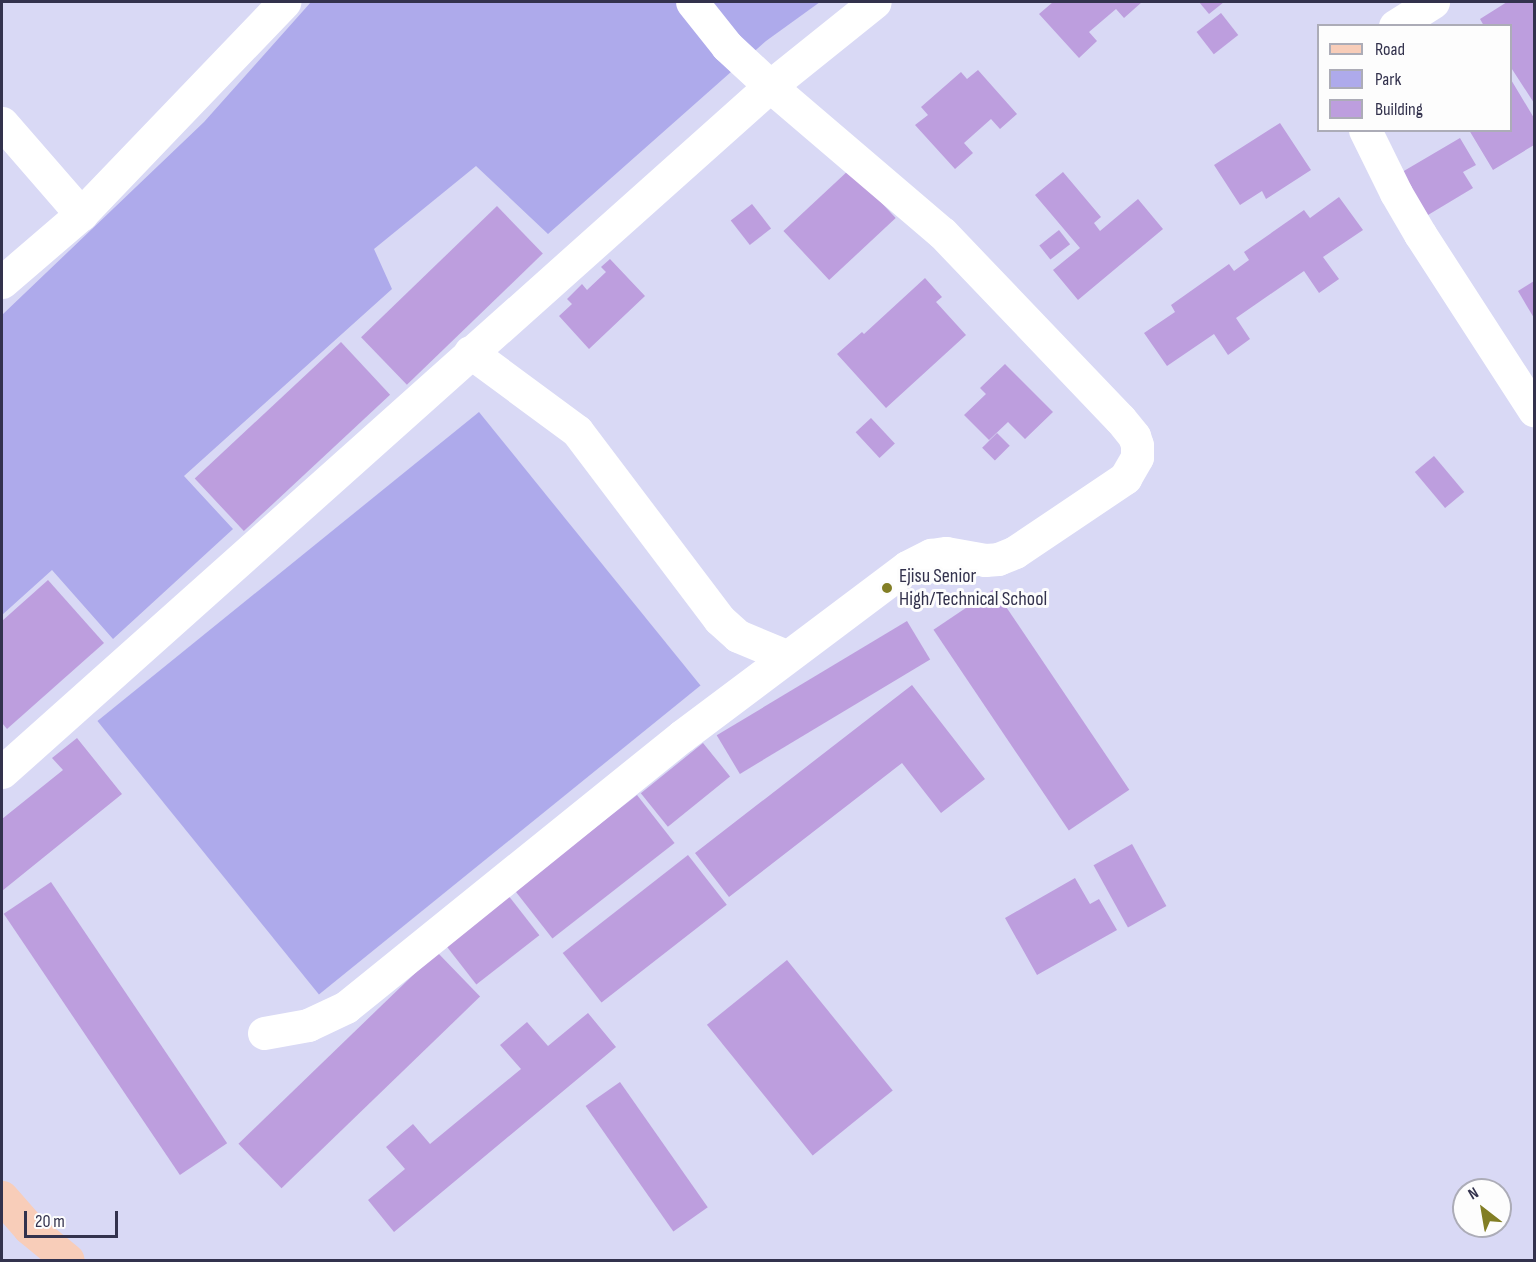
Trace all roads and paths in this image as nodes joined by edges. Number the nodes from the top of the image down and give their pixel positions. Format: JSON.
{"nodes":[{"id":1,"x":284,"y":2,"type":"edge"},
{"id":2,"x":692,"y":2,"type":"edge"},
{"id":3,"x":875,"y":2,"type":"edge"},
{"id":4,"x":1433,"y":2,"type":"edge"},
{"id":5,"x":1398,"y":24,"type":"edge"},
{"id":6,"x":770,"y":86,"type":"junction"},
{"id":7,"x":2,"y":123,"type":"edge"},
{"id":8,"x":1366,"y":132,"type":"edge"},
{"id":9,"x":81,"y":214,"type":"junction"},
{"id":10,"x":2,"y":282,"type":"edge"},
{"id":11,"x":470,"y":352,"type":"junction"},
{"id":12,"x":1534,"y":410,"type":"edge"},
{"id":13,"x":786,"y":656,"type":"junction"},
{"id":14,"x":2,"y":772,"type":"edge"},
{"id":15,"x":264,"y":1033,"type":"dead end"},
{"id":16,"x":2,"y":1197,"type":"edge"},
{"id":17,"x":68,"y":1260,"type":"edge"}],
"edges":[{"from":1,"to":9,"type":"street"},
{"from":2,"to":6,"type":"street"},
{"from":3,"to":6,"type":"street"},
{"from":4,"to":5,"type":"street"},
{"from":6,"to":11,"type":"street"},
{"from":6,"to":13,"type":"street"},
{"from":7,"to":9,"type":"street"},
{"from":8,"to":12,"type":"street"},
{"from":9,"to":10,"type":"street"},
{"from":11,"to":13,"type":"street"},
{"from":11,"to":14,"type":"street"},
{"from":13,"to":15,"type":"street"},
{"from":16,"to":17,"type":"main road"}]}
